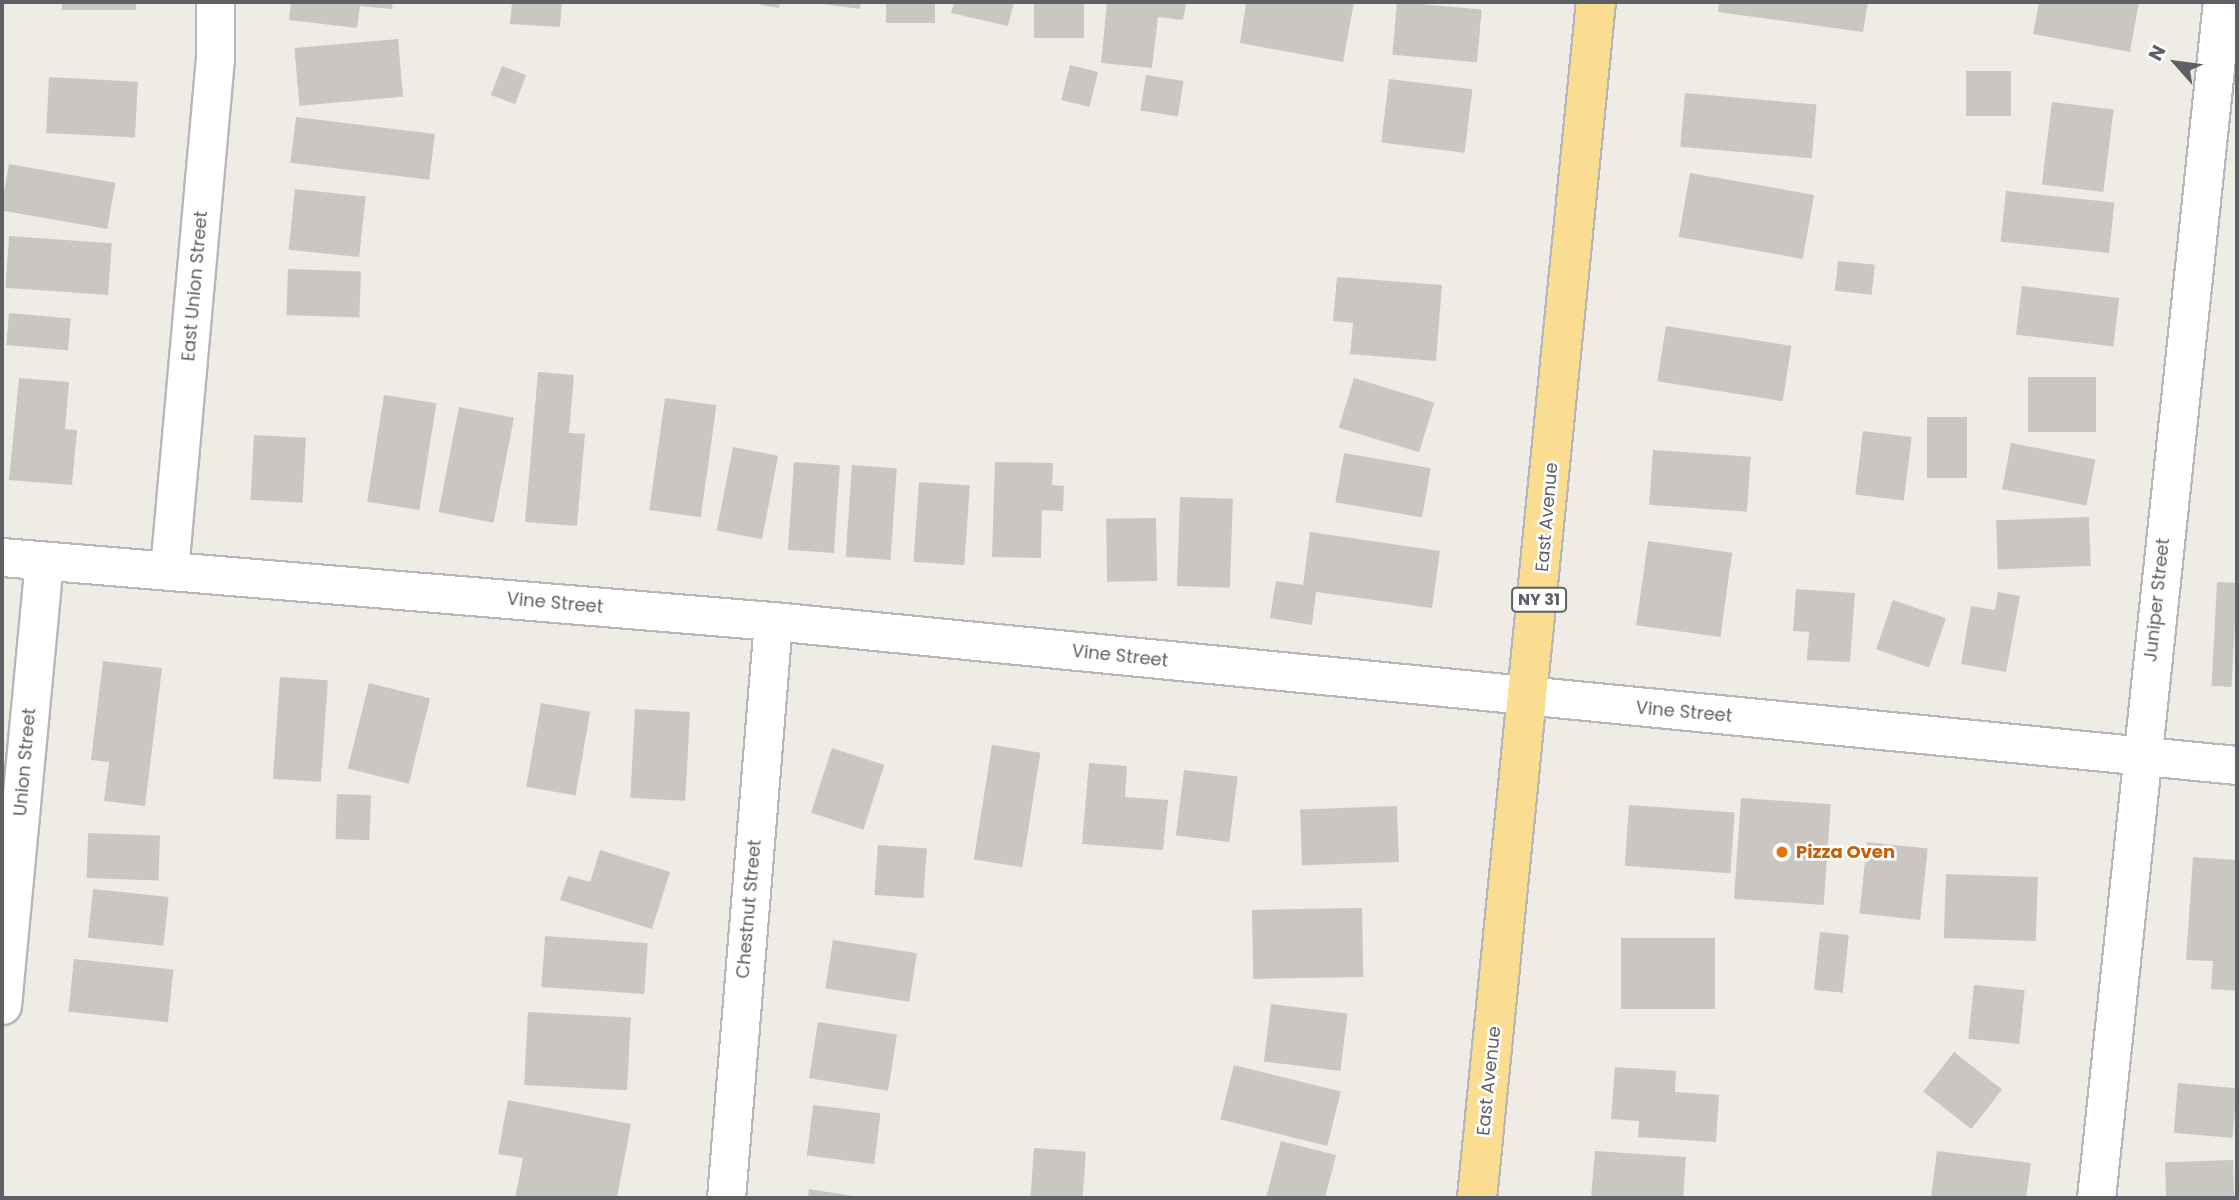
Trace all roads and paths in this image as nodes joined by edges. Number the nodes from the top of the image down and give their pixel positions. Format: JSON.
{"nodes":[{"id":1,"x":215,"y":2,"type":"edge"},
{"id":2,"x":1596,"y":2,"type":"edge"},
{"id":3,"x":2222,"y":2,"type":"edge"},
{"id":4,"x":2,"y":557,"type":"edge"},
{"id":5,"x":44,"y":561,"type":"junction"},
{"id":6,"x":169,"y":570,"type":"junction"},
{"id":7,"x":772,"y":621,"type":"junction"},
{"id":8,"x":1530,"y":697,"type":"junction"},
{"id":9,"x":2141,"y":756,"type":"junction"},
{"id":10,"x":2237,"y":765,"type":"edge"},
{"id":11,"x":2,"y":1005,"type":"edge"},
{"id":12,"x":726,"y":1198,"type":"edge"},
{"id":13,"x":1477,"y":1198,"type":"edge"},
{"id":14,"x":2096,"y":1198,"type":"edge"}],
"edges":[{"from":1,"to":6,"type":"street","name":"East Union Street"},
{"from":2,"to":8,"type":"highway","name":"East Avenue","number":"NY 31"},
{"from":3,"to":9,"type":"street","name":"Juniper Street"},
{"from":4,"to":5,"type":"street","name":"Vine Street"},
{"from":5,"to":6,"type":"street","name":"Vine Street"},
{"from":5,"to":11,"type":"street","name":"Union Street"},
{"from":6,"to":7,"type":"street","name":"Vine Street"},
{"from":7,"to":8,"type":"street","name":"Vine Street"},
{"from":7,"to":12,"type":"street","name":"Chestnut Street"},
{"from":8,"to":9,"type":"street","name":"Vine Street"},
{"from":8,"to":13,"type":"highway","name":"East Avenue","number":"NY 31"},
{"from":9,"to":10,"type":"street","name":"Vine Street"},
{"from":9,"to":14,"type":"street","name":"Juniper Street"}]}
